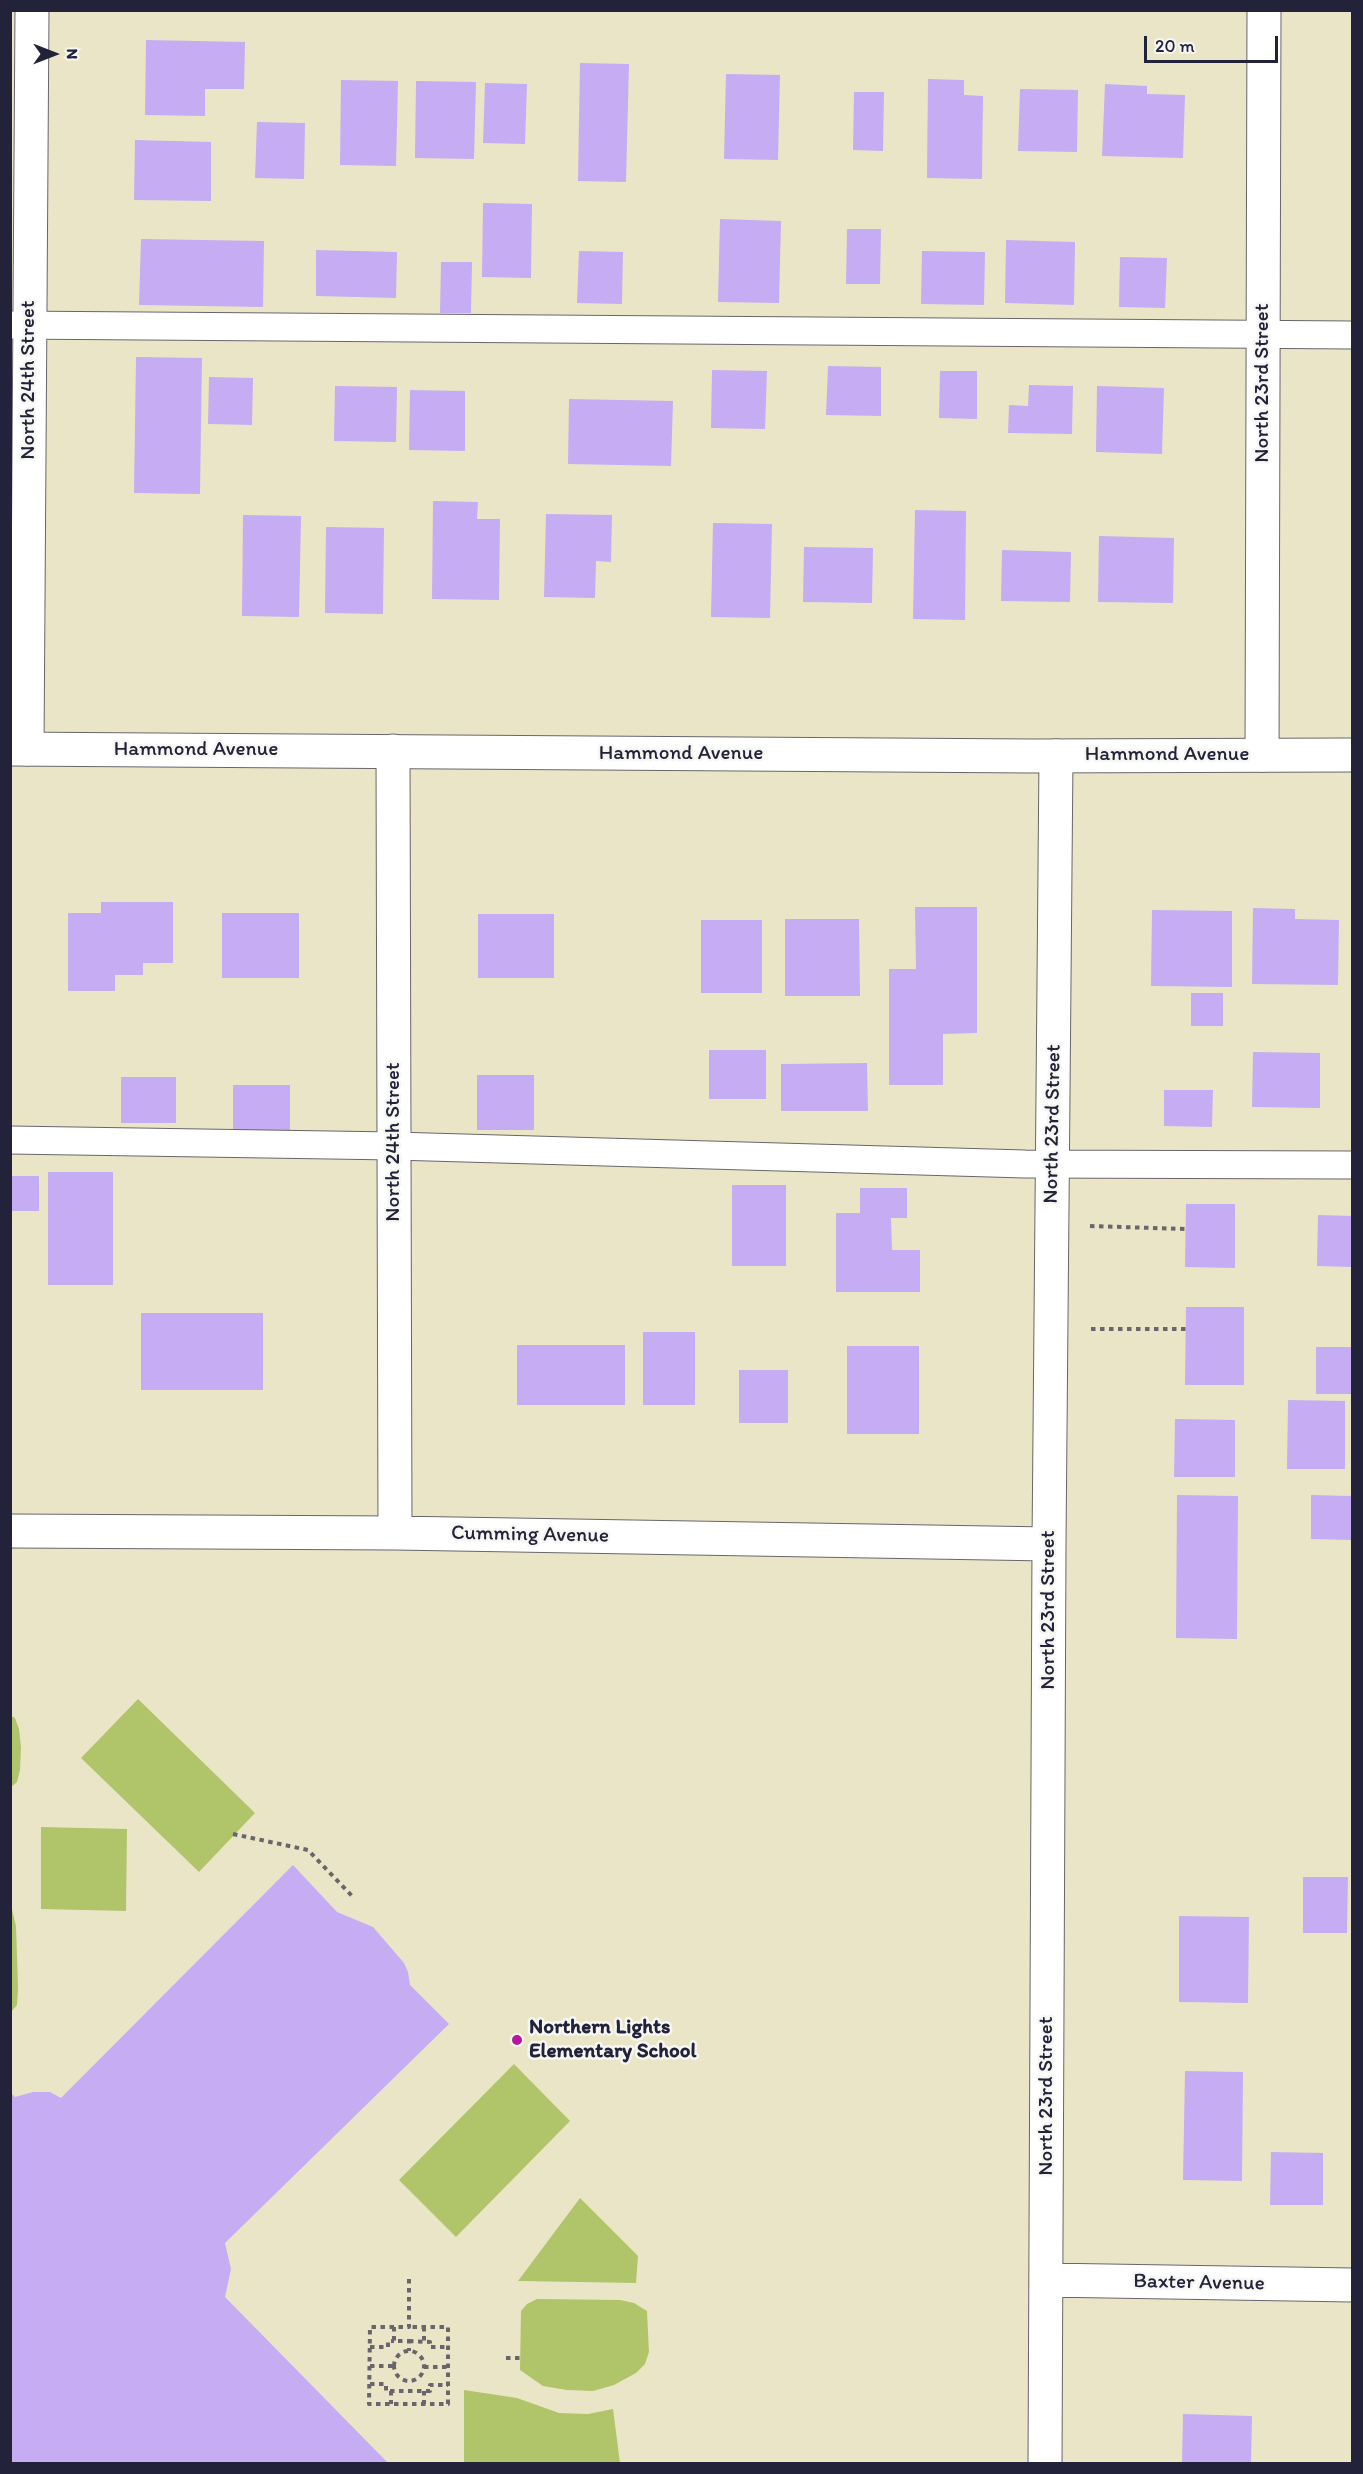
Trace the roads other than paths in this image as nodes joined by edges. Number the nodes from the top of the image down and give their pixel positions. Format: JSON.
{"nodes":[{"id":1,"x":32,"y":10,"type":"edge"},
{"id":2,"x":1264,"y":10,"type":"edge"},
{"id":3,"x":20,"y":325,"type":"edge"},
{"id":4,"x":1264,"y":334,"type":"junction"},
{"id":5,"x":1353,"y":335,"type":"edge"},
{"id":6,"x":19,"y":749,"type":"edge"},
{"id":7,"x":393,"y":752,"type":"junction"},
{"id":8,"x":1262,"y":754,"type":"junction"},
{"id":9,"x":1353,"y":755,"type":"edge"},
{"id":10,"x":1056,"y":756,"type":"junction"},
{"id":11,"x":10,"y":1140,"type":"edge"},
{"id":12,"x":394,"y":1146,"type":"junction"},
{"id":13,"x":1053,"y":1164,"type":"junction"},
{"id":14,"x":1353,"y":1166,"type":"edge"},
{"id":15,"x":10,"y":1531,"type":"edge"},
{"id":16,"x":395,"y":1533,"type":"junction"},
{"id":17,"x":1049,"y":1544,"type":"junction"},
{"id":18,"x":1046,"y":2280,"type":"junction"},
{"id":19,"x":1353,"y":2285,"type":"edge"},
{"id":20,"x":1045,"y":2463,"type":"edge"}],
"edges":[{"from":1,"to":3,"type":"street","name":"North 24th Street"},
{"from":2,"to":4,"type":"street","name":"North 23rd Street"},
{"from":3,"to":4,"type":"lane"},
{"from":3,"to":6,"type":"street","name":"North 24th Street"},
{"from":4,"to":5,"type":"lane"},
{"from":4,"to":8,"type":"street","name":"North 23rd Street"},
{"from":6,"to":7,"type":"street","name":"Hammond Avenue"},
{"from":7,"to":10,"type":"street","name":"Hammond Avenue"},
{"from":7,"to":12,"type":"street","name":"North 24th Street"},
{"from":8,"to":9,"type":"street","name":"Hammond Avenue"},
{"from":8,"to":10,"type":"street","name":"Hammond Avenue"},
{"from":10,"to":13,"type":"street","name":"North 23rd Street"},
{"from":11,"to":12,"type":"lane"},
{"from":12,"to":13,"type":"lane"},
{"from":12,"to":16,"type":"street","name":"North 24th Street"},
{"from":13,"to":14,"type":"lane"},
{"from":13,"to":17,"type":"street","name":"North 23rd Street"},
{"from":15,"to":16,"type":"street","name":"Cumming Avenue"},
{"from":16,"to":17,"type":"street","name":"Cumming Avenue"},
{"from":17,"to":18,"type":"street","name":"North 23rd Street"},
{"from":18,"to":19,"type":"street","name":"Baxter Avenue"},
{"from":18,"to":20,"type":"street","name":"North 23rd Street"}]}
